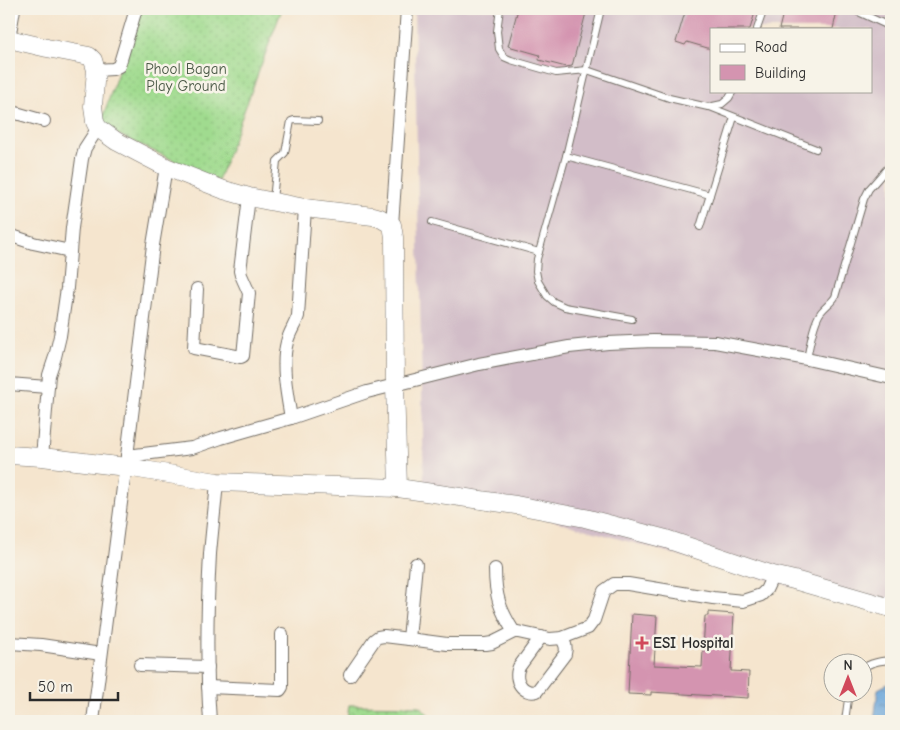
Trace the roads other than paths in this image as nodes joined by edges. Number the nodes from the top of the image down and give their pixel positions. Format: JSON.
{"nodes":[{"id":1,"x":14,"y":9,"type":"edge"},
{"id":2,"x":136,"y":9,"type":"edge"},
{"id":3,"x":407,"y":9,"type":"edge"},
{"id":4,"x":500,"y":9,"type":"edge"},
{"id":5,"x":601,"y":9,"type":"edge"},
{"id":6,"x":764,"y":9,"type":"edge"},
{"id":7,"x":852,"y":9,"type":"edge"},
{"id":8,"x":891,"y":27,"type":"edge"},
{"id":9,"x":757,"y":28,"type":"edge"},
{"id":10,"x":9,"y":39,"type":"edge"},
{"id":11,"x":96,"y":70,"type":"junction"},
{"id":12,"x":587,"y":70,"type":"junction"},
{"id":13,"x":733,"y":92,"type":"edge"},
{"id":14,"x":708,"y":107,"type":"junction"},
{"id":15,"x":9,"y":111,"type":"edge"},
{"id":16,"x":734,"y":117,"type":"junction"},
{"id":17,"x":44,"y":121,"type":"dead end"},
{"id":18,"x":318,"y":121,"type":"dead end"},
{"id":19,"x":98,"y":128,"type":"junction"},
{"id":20,"x":816,"y":149,"type":"dead end"},
{"id":21,"x":566,"y":156,"type":"junction"},
{"id":22,"x":891,"y":164,"type":"edge"},
{"id":23,"x":166,"y":167,"type":"junction"},
{"id":24,"x":710,"y":195,"type":"junction"},
{"id":25,"x":249,"y":197,"type":"junction"},
{"id":26,"x":273,"y":201,"type":"junction"},
{"id":27,"x":305,"y":208,"type":"junction"},
{"id":28,"x":432,"y":222,"type":"dead end"},
{"id":29,"x":392,"y":225,"type":"junction"},
{"id":30,"x":700,"y":227,"type":"dead end"},
{"id":31,"x":9,"y":235,"type":"edge"},
{"id":32,"x":70,"y":251,"type":"junction"},
{"id":33,"x":539,"y":252,"type":"junction"},
{"id":34,"x":196,"y":289,"type":"dead end"},
{"id":35,"x":632,"y":319,"type":"dead end"},
{"id":36,"x":807,"y":359,"type":"junction"},
{"id":37,"x":891,"y":378,"type":"edge"},
{"id":38,"x":9,"y":384,"type":"edge"},
{"id":39,"x":395,"y":385,"type":"junction"},
{"id":40,"x":47,"y":387,"type":"junction"},
{"id":41,"x":291,"y":418,"type":"junction"},
{"id":42,"x":9,"y":455,"type":"edge"},
{"id":43,"x":42,"y":457,"type":"junction"},
{"id":44,"x":127,"y":462,"type":"junction"},
{"id":45,"x":217,"y":482,"type":"junction"},
{"id":46,"x":398,"y":488,"type":"junction"},
{"id":47,"x":416,"y":564,"type":"dead end"},
{"id":48,"x":494,"y":569,"type":"dead end"},
{"id":49,"x":773,"y":575,"type":"junction"},
{"id":50,"x":891,"y":608,"type":"edge"},
{"id":51,"x":514,"y":632,"type":"junction"},
{"id":52,"x":282,"y":634,"type":"dead end"},
{"id":53,"x":541,"y":638,"type":"junction"},
{"id":54,"x":562,"y":638,"type":"junction"},
{"id":55,"x":409,"y":639,"type":"junction"},
{"id":56,"x":9,"y":643,"type":"edge"},
{"id":57,"x":101,"y":654,"type":"junction"},
{"id":58,"x":891,"y":660,"type":"edge"},
{"id":59,"x":872,"y":663,"type":"edge"},
{"id":60,"x":140,"y":665,"type":"dead end"},
{"id":61,"x":208,"y":667,"type":"junction"},
{"id":62,"x":350,"y":675,"type":"dead end"},
{"id":63,"x":208,"y":687,"type":"junction"},
{"id":64,"x":847,"y":702,"type":"edge"},
{"id":65,"x":94,"y":721,"type":"edge"},
{"id":66,"x":210,"y":721,"type":"edge"},
{"id":67,"x":844,"y":721,"type":"edge"}],
"edges":[{"from":1,"to":10,"type":"street"},
{"from":2,"to":11,"type":"street"},
{"from":3,"to":29,"type":"street"},
{"from":4,"to":12,"type":"lane"},
{"from":5,"to":12,"type":"lane"},
{"from":6,"to":9,"type":"lane"},
{"from":7,"to":8,"type":"lane"},
{"from":10,"to":11,"type":"street"},
{"from":11,"to":19,"type":"street"},
{"from":12,"to":14,"type":"lane"},
{"from":12,"to":21,"type":"lane"},
{"from":13,"to":14,"type":"lane"},
{"from":14,"to":16,"type":"lane"},
{"from":15,"to":17,"type":"street"},
{"from":16,"to":20,"type":"lane"},
{"from":16,"to":24,"type":"lane"},
{"from":18,"to":26,"type":"lane"},
{"from":19,"to":23,"type":"street"},
{"from":19,"to":32,"type":"street"},
{"from":21,"to":24,"type":"lane"},
{"from":21,"to":33,"type":"lane"},
{"from":22,"to":36,"type":"lane"},
{"from":23,"to":25,"type":"street"},
{"from":23,"to":44,"type":"street"},
{"from":24,"to":30,"type":"lane"},
{"from":25,"to":26,"type":"street"},
{"from":25,"to":34,"type":"street"},
{"from":26,"to":27,"type":"street"},
{"from":27,"to":29,"type":"street"},
{"from":27,"to":41,"type":"street"},
{"from":28,"to":33,"type":"lane"},
{"from":29,"to":39,"type":"street"},
{"from":31,"to":32,"type":"street"},
{"from":32,"to":40,"type":"street"},
{"from":33,"to":35,"type":"lane"},
{"from":36,"to":37,"type":"street"},
{"from":36,"to":39,"type":"street"},
{"from":38,"to":40,"type":"street"},
{"from":39,"to":41,"type":"street"},
{"from":39,"to":46,"type":"street"},
{"from":40,"to":43,"type":"street"},
{"from":41,"to":44,"type":"street"},
{"from":42,"to":43,"type":"street"},
{"from":43,"to":44,"type":"street"},
{"from":44,"to":45,"type":"street"},
{"from":44,"to":57,"type":"street"},
{"from":45,"to":46,"type":"street"},
{"from":45,"to":61,"type":"street"},
{"from":46,"to":49,"type":"street"},
{"from":47,"to":55,"type":"street"},
{"from":48,"to":51,"type":"street"},
{"from":49,"to":50,"type":"street"},
{"from":49,"to":54,"type":"street"},
{"from":51,"to":53,"type":"street"},
{"from":51,"to":55,"type":"street"},
{"from":52,"to":63,"type":"street"},
{"from":53,"to":54,"type":"street"},
{"from":53,"to":54,"type":"street"},
{"from":55,"to":62,"type":"street"},
{"from":56,"to":57,"type":"street"},
{"from":57,"to":65,"type":"street"},
{"from":58,"to":59,"type":"lane"},
{"from":60,"to":61,"type":"street"},
{"from":61,"to":63,"type":"street"},
{"from":63,"to":66,"type":"street"},
{"from":64,"to":67,"type":"lane"}]}
